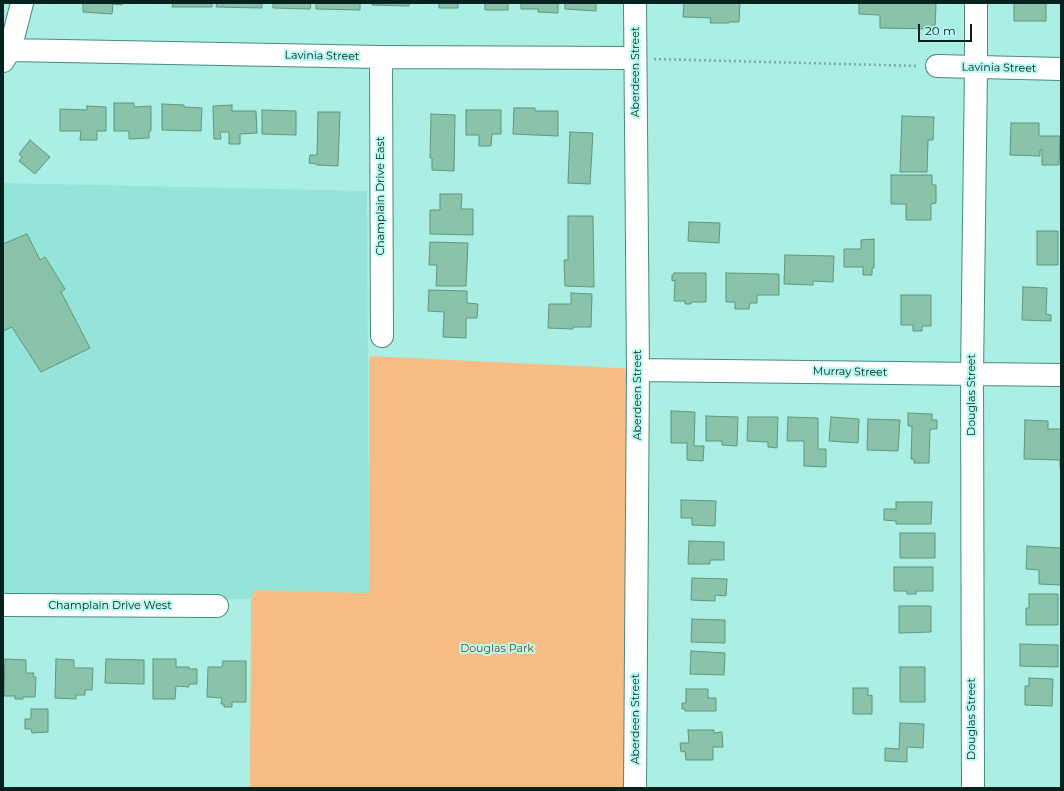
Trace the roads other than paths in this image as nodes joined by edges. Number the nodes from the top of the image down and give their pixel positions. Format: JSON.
{"nodes":[{"id":1,"x":22,"y":3,"type":"edge"},
{"id":2,"x":635,"y":3,"type":"edge"},
{"id":3,"x":976,"y":3,"type":"edge"},
{"id":4,"x":6,"y":55,"type":"edge"},
{"id":5,"x":380,"y":56,"type":"junction"},
{"id":6,"x":635,"y":58,"type":"junction"},
{"id":7,"x":937,"y":66,"type":"road end"},
{"id":8,"x":976,"y":68,"type":"junction"},
{"id":9,"x":1061,"y":69,"type":"edge"},
{"id":10,"x":382,"y":336,"type":"dead end"},
{"id":11,"x":638,"y":370,"type":"junction"},
{"id":12,"x":972,"y":374,"type":"junction"},
{"id":13,"x":1061,"y":375,"type":"edge"},
{"id":14,"x":3,"y":605,"type":"edge"},
{"id":15,"x":217,"y":606,"type":"dead end"},
{"id":16,"x":635,"y":788,"type":"edge"},
{"id":17,"x":973,"y":788,"type":"edge"}],
"edges":[{"from":1,"to":4,"type":"street"},
{"from":2,"to":6,"type":"street","name":"Aberdeen Street"},
{"from":3,"to":8,"type":"street","name":"Douglas Street"},
{"from":4,"to":5,"type":"street","name":"Lavinia Street"},
{"from":5,"to":6,"type":"street","name":"Lavinia Street"},
{"from":5,"to":10,"type":"street","name":"Champlain Drive East"},
{"from":6,"to":11,"type":"street","name":"Aberdeen Street"},
{"from":7,"to":8,"type":"street","name":"Lavinia Street"},
{"from":8,"to":9,"type":"street","name":"Lavinia Street"},
{"from":8,"to":12,"type":"street","name":"Douglas Street"},
{"from":11,"to":12,"type":"street","name":"Murray Street"},
{"from":11,"to":16,"type":"street","name":"Aberdeen Street"},
{"from":12,"to":13,"type":"street","name":"Murray Street"},
{"from":12,"to":17,"type":"street","name":"Douglas Street"},
{"from":14,"to":15,"type":"street","name":"Champlain Drive West"}]}
